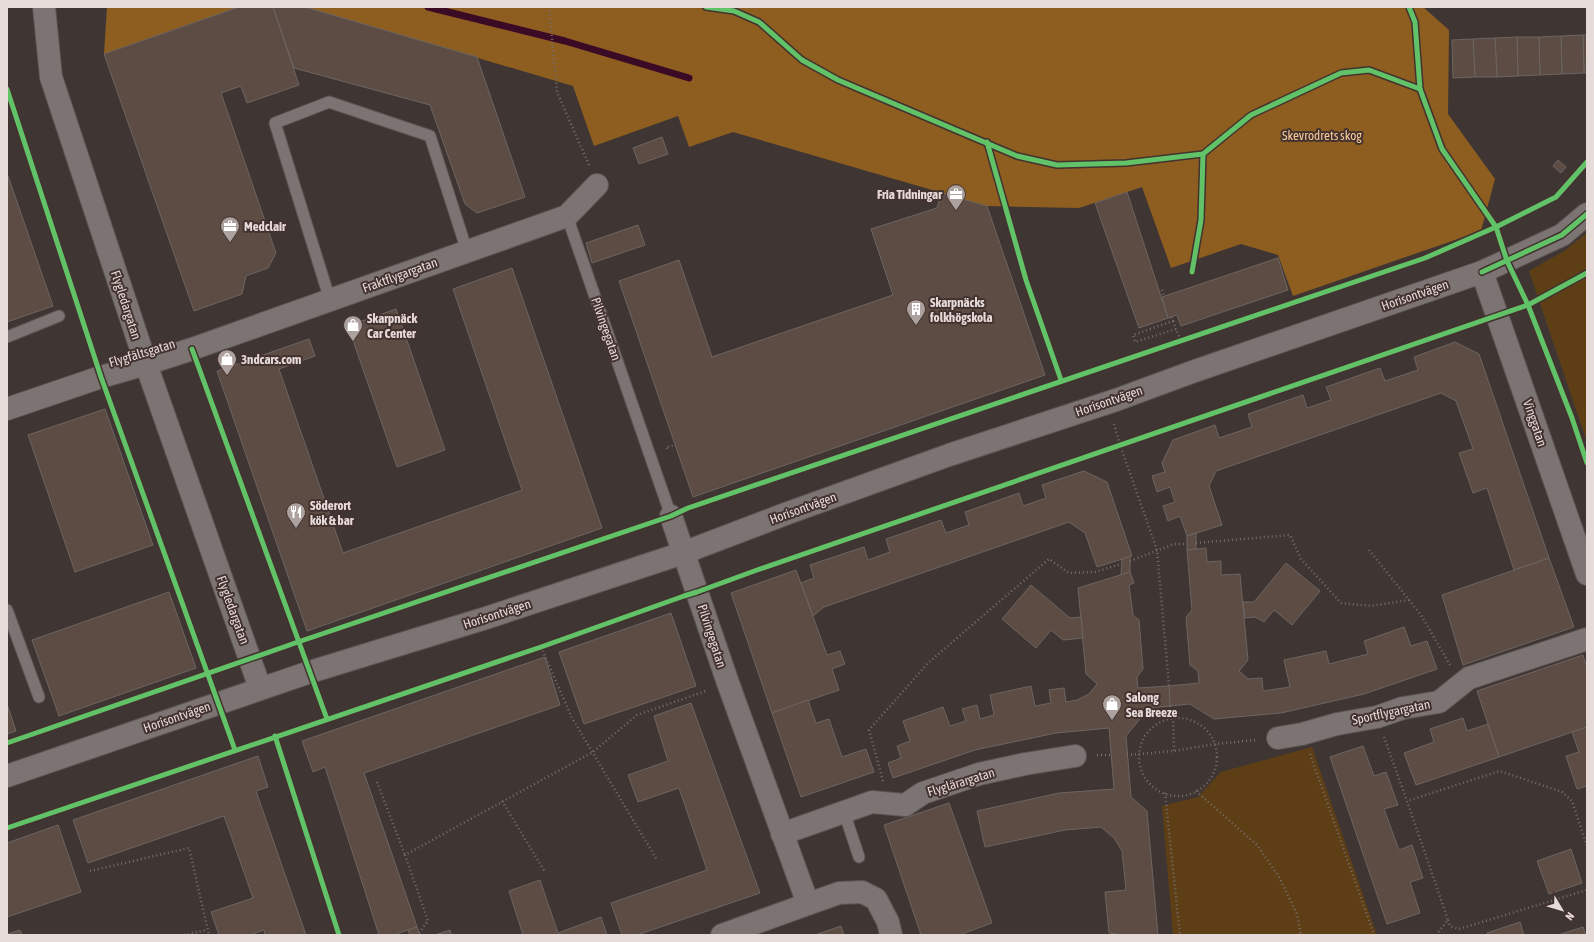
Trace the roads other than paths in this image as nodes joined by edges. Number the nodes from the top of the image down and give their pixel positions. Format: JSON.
{"nodes":[{"id":1,"x":44,"y":7,"type":"edge"},
{"id":2,"x":598,"y":185,"type":"road end"},
{"id":3,"x":1587,"y":214,"type":"edge"},
{"id":4,"x":567,"y":216,"type":"junction"},
{"id":5,"x":467,"y":251,"type":"junction"},
{"id":6,"x":1482,"y":272,"type":"junction"},
{"id":7,"x":330,"y":300,"type":"junction"},
{"id":8,"x":58,"y":316,"type":"dead end"},
{"id":9,"x":7,"y":337,"type":"edge"},
{"id":10,"x":192,"y":349,"type":"joint"},
{"id":11,"x":146,"y":364,"type":"junction"},
{"id":12,"x":7,"y":409,"type":"edge"},
{"id":13,"x":671,"y":516,"type":"joint"},
{"id":14,"x":683,"y":553,"type":"junction"},
{"id":15,"x":1587,"y":574,"type":"edge"},
{"id":16,"x":7,"y":610,"type":"edge"},
{"id":17,"x":1587,"y":639,"type":"edge"},
{"id":18,"x":260,"y":688,"type":"junction"},
{"id":19,"x":39,"y":697,"type":"dead end"},
{"id":20,"x":1278,"y":738,"type":"road end"},
{"id":21,"x":1075,"y":756,"type":"dead end"},
{"id":22,"x":7,"y":776,"type":"edge"},
{"id":23,"x":844,"y":812,"type":"junction"},
{"id":24,"x":782,"y":834,"type":"junction"},
{"id":25,"x":859,"y":857,"type":"dead end"},
{"id":26,"x":808,"y":904,"type":"junction"},
{"id":27,"x":722,"y":935,"type":"edge"},
{"id":28,"x":891,"y":935,"type":"edge"}],
"edges":[{"from":1,"to":11,"type":"street","name":"Flygledargatan"},
{"from":2,"to":4,"type":"street","name":"Fraktflygargatan"},
{"from":3,"to":6,"type":"street","name":"Horisontvägen"},
{"from":4,"to":5,"type":"street","name":"Fraktflygargatan"},
{"from":4,"to":13,"type":"lane","name":"Pilvingegatan"},
{"from":5,"to":7,"type":"street","name":"Fraktflygargatan"},
{"from":5,"to":7,"type":"lane"},
{"from":6,"to":14,"type":"street","name":"Horisontvägen"},
{"from":6,"to":15,"type":"street","name":"Vinggatan"},
{"from":7,"to":10,"type":"street","name":"Fraktflygargatan"},
{"from":8,"to":9,"type":"lane"},
{"from":10,"to":11,"type":"street","name":"Flygfältsgatan"},
{"from":11,"to":12,"type":"street","name":"Flygfältsgatan"},
{"from":11,"to":18,"type":"street","name":"Flygledargatan"},
{"from":13,"to":14,"type":"street","name":"Pilvingegatan"},
{"from":14,"to":18,"type":"street","name":"Horisontvägen"},
{"from":14,"to":24,"type":"street","name":"Pilvingegatan"},
{"from":16,"to":19,"type":"lane"},
{"from":17,"to":20,"type":"street","name":"Sportflygargatan"},
{"from":18,"to":22,"type":"street","name":"Horisontvägen"},
{"from":21,"to":23,"type":"street","name":"Flyglärargatan"},
{"from":23,"to":24,"type":"street","name":"Flyglärargatan"},
{"from":23,"to":25,"type":"lane"},
{"from":24,"to":26,"type":"street","name":"Pilvingegatan"},
{"from":26,"to":27,"type":"street"},
{"from":26,"to":28,"type":"street"}]}
